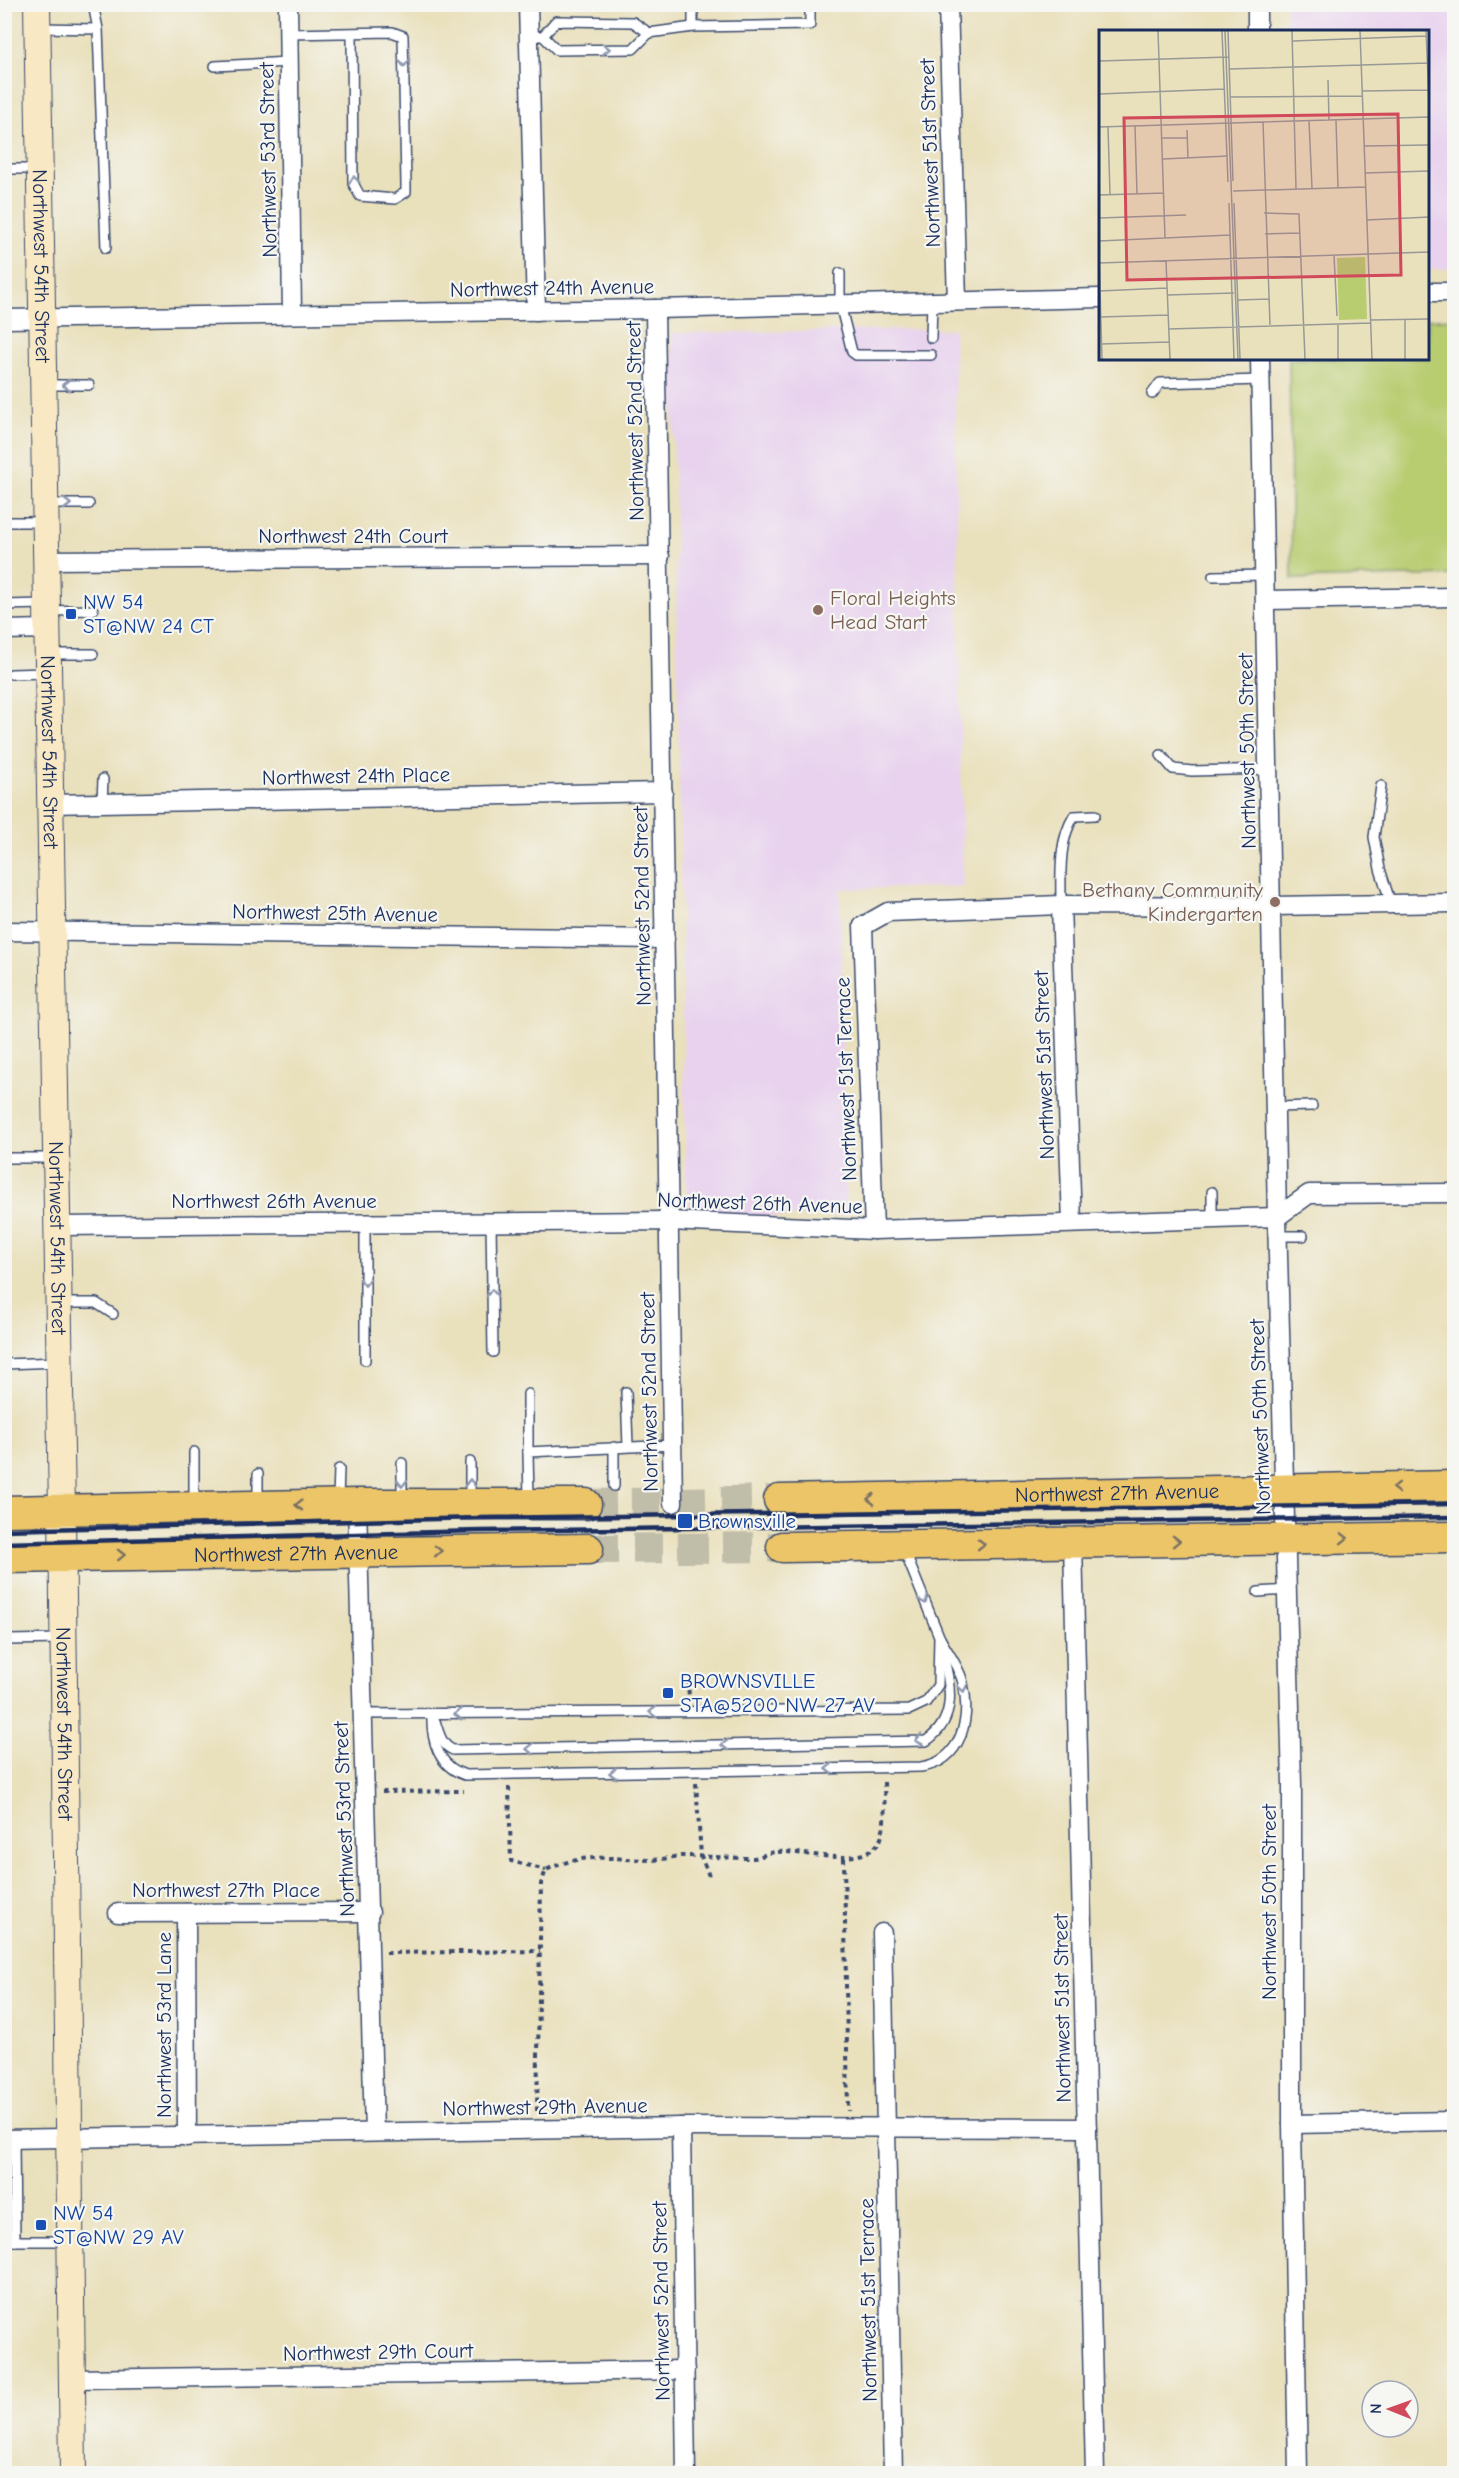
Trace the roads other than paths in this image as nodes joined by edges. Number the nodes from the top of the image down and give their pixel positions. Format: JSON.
{"nodes":[{"id":1,"x":93,"y":4,"type":"edge"},
{"id":2,"x":288,"y":4,"type":"edge"},
{"id":3,"x":528,"y":4,"type":"edge"},
{"id":4,"x":693,"y":4,"type":"edge"},
{"id":5,"x":810,"y":4,"type":"edge"},
{"id":6,"x":948,"y":4,"type":"edge"},
{"id":7,"x":1257,"y":4,"type":"edge"},
{"id":8,"x":37,"y":16,"type":"edge"},
{"id":9,"x":693,"y":27,"type":"junction"},
{"id":10,"x":98,"y":29,"type":"junction"},
{"id":11,"x":1257,"y":30,"type":"edge"},
{"id":12,"x":352,"y":33,"type":"junction"},
{"id":13,"x":649,"y":33,"type":"junction"},
{"id":14,"x":288,"y":34,"type":"junction"},
{"id":15,"x":536,"y":36,"type":"junction"},
{"id":16,"x":289,"y":62,"type":"junction"},
{"id":17,"x":215,"y":66,"type":"dead end"},
{"id":18,"x":4,"y":169,"type":"edge"},
{"id":19,"x":40,"y":169,"type":"junction"},
{"id":20,"x":106,"y":248,"type":"dead end"},
{"id":21,"x":840,"y":273,"type":"dead end"},
{"id":22,"x":1429,"y":292,"type":"edge"},
{"id":23,"x":1455,"y":292,"type":"edge"},
{"id":24,"x":1099,"y":298,"type":"edge"},
{"id":25,"x":932,"y":301,"type":"junction"},
{"id":26,"x":957,"y":301,"type":"junction"},
{"id":27,"x":840,"y":304,"type":"junction"},
{"id":28,"x":655,"y":309,"type":"junction"},
{"id":29,"x":536,"y":311,"type":"junction"},
{"id":30,"x":292,"y":314,"type":"junction"},
{"id":31,"x":42,"y":318,"type":"junction"},
{"id":32,"x":4,"y":319,"type":"edge"},
{"id":33,"x":931,"y":338,"type":"dead end"},
{"id":34,"x":931,"y":355,"type":"dead end"},
{"id":35,"x":1260,"y":360,"type":"edge"},
{"id":36,"x":1261,"y":380,"type":"junction"},
{"id":37,"x":43,"y":385,"type":"junction"},
{"id":38,"x":89,"y":385,"type":"dead end"},
{"id":39,"x":1152,"y":394,"type":"dead end"},
{"id":40,"x":89,"y":504,"type":"dead end"},
{"id":41,"x":45,"y":513,"type":"junction"},
{"id":42,"x":4,"y":522,"type":"edge"},
{"id":43,"x":660,"y":556,"type":"junction"},
{"id":44,"x":46,"y":560,"type":"junction"},
{"id":45,"x":1265,"y":575,"type":"junction"},
{"id":46,"x":1213,"y":576,"type":"dead end"},
{"id":47,"x":1455,"y":597,"type":"edge"},
{"id":48,"x":1266,"y":600,"type":"junction"},
{"id":49,"x":4,"y":605,"type":"edge"},
{"id":50,"x":93,"y":610,"type":"dead end"},
{"id":51,"x":4,"y":630,"type":"edge"},
{"id":52,"x":47,"y":634,"type":"junction"},
{"id":53,"x":93,"y":654,"type":"dead end"},
{"id":54,"x":11,"y":674,"type":"dead end"},
{"id":55,"x":1161,"y":755,"type":"dead end"},
{"id":56,"x":1270,"y":769,"type":"junction"},
{"id":57,"x":103,"y":779,"type":"dead end"},
{"id":58,"x":1381,"y":786,"type":"dead end"},
{"id":59,"x":663,"y":792,"type":"junction"},
{"id":60,"x":102,"y":803,"type":"junction"},
{"id":61,"x":50,"y":804,"type":"junction"},
{"id":62,"x":1095,"y":815,"type":"dead end"},
{"id":63,"x":1455,"y":903,"type":"edge"},
{"id":64,"x":1391,"y":904,"type":"junction"},
{"id":65,"x":1061,"y":905,"type":"junction"},
{"id":66,"x":1273,"y":906,"type":"junction"},
{"id":67,"x":4,"y":931,"type":"edge"},
{"id":68,"x":52,"y":932,"type":"junction"},
{"id":69,"x":665,"y":939,"type":"junction"},
{"id":70,"x":1312,"y":1106,"type":"dead end"},
{"id":71,"x":1276,"y":1107,"type":"junction"},
{"id":72,"x":4,"y":1158,"type":"edge"},
{"id":73,"x":56,"y":1158,"type":"junction"},
{"id":74,"x":1212,"y":1192,"type":"dead end"},
{"id":75,"x":1455,"y":1192,"type":"edge"},
{"id":76,"x":1277,"y":1217,"type":"junction"},
{"id":77,"x":1212,"y":1219,"type":"junction"},
{"id":78,"x":669,"y":1221,"type":"junction"},
{"id":79,"x":492,"y":1222,"type":"junction"},
{"id":80,"x":365,"y":1223,"type":"junction"},
{"id":81,"x":1072,"y":1224,"type":"junction"},
{"id":82,"x":57,"y":1226,"type":"junction"},
{"id":83,"x":874,"y":1230,"type":"junction"},
{"id":84,"x":1277,"y":1236,"type":"junction"},
{"id":85,"x":1303,"y":1236,"type":"dead end"},
{"id":86,"x":58,"y":1303,"type":"junction"},
{"id":87,"x":113,"y":1314,"type":"dead end"},
{"id":88,"x":493,"y":1352,"type":"dead end"},
{"id":89,"x":365,"y":1360,"type":"dead end"},
{"id":90,"x":60,"y":1362,"type":"junction"},
{"id":91,"x":4,"y":1364,"type":"edge"},
{"id":92,"x":626,"y":1392,"type":"dead end"},
{"id":93,"x":528,"y":1394,"type":"dead end"},
{"id":94,"x":673,"y":1445,"type":"junction"},
{"id":95,"x":628,"y":1446,"type":"junction"},
{"id":96,"x":614,"y":1447,"type":"junction"},
{"id":97,"x":194,"y":1452,"type":"dead end"},
{"id":98,"x":528,"y":1452,"type":"junction"},
{"id":99,"x":470,"y":1462,"type":"dead end"},
{"id":100,"x":402,"y":1463,"type":"dead end"},
{"id":101,"x":339,"y":1469,"type":"dead end"},
{"id":102,"x":258,"y":1474,"type":"dead end"},
{"id":103,"x":614,"y":1486,"type":"dead end"},
{"id":104,"x":1455,"y":1486,"type":"edge"},
{"id":105,"x":1284,"y":1490,"type":"junction"},
{"id":106,"x":930,"y":1497,"type":"junction"},
{"id":107,"x":779,"y":1500,"type":"tunnel mouth"},
{"id":108,"x":470,"y":1503,"type":"junction"},
{"id":109,"x":673,"y":1503,"type":"dead end"},
{"id":110,"x":348,"y":1504,"type":"junction"},
{"id":111,"x":402,"y":1504,"type":"junction"},
{"id":112,"x":530,"y":1504,"type":"junction"},
{"id":113,"x":586,"y":1504,"type":"tunnel mouth"},
{"id":114,"x":257,"y":1506,"type":"junction"},
{"id":115,"x":194,"y":1507,"type":"junction"},
{"id":116,"x":62,"y":1510,"type":"junction"},
{"id":117,"x":4,"y":1511,"type":"edge"},
{"id":118,"x":1455,"y":1537,"type":"edge"},
{"id":119,"x":1285,"y":1539,"type":"junction"},
{"id":120,"x":1073,"y":1542,"type":"junction"},
{"id":121,"x":902,"y":1545,"type":"junction"},
{"id":122,"x":782,"y":1547,"type":"tunnel mouth"},
{"id":123,"x":588,"y":1549,"type":"tunnel mouth"},
{"id":124,"x":359,"y":1552,"type":"junction"},
{"id":125,"x":63,"y":1556,"type":"junction"},
{"id":126,"x":4,"y":1558,"type":"edge"},
{"id":127,"x":1287,"y":1590,"type":"junction"},
{"id":128,"x":1258,"y":1592,"type":"dead end"},
{"id":129,"x":939,"y":1636,"type":"junction"},
{"id":130,"x":63,"y":1639,"type":"junction"},
{"id":131,"x":8,"y":1640,"type":"dead end"},
{"id":132,"x":364,"y":1714,"type":"junction"},
{"id":133,"x":432,"y":1714,"type":"junction"},
{"id":134,"x":370,"y":1912,"type":"junction"},
{"id":135,"x":118,"y":1913,"type":"dead end"},
{"id":136,"x":186,"y":1913,"type":"junction"},
{"id":137,"x":882,"y":1933,"type":"dead end"},
{"id":138,"x":1455,"y":2121,"type":"edge"},
{"id":139,"x":1292,"y":2124,"type":"junction"},
{"id":140,"x":888,"y":2126,"type":"junction"},
{"id":141,"x":681,"y":2127,"type":"junction"},
{"id":142,"x":1087,"y":2128,"type":"junction"},
{"id":143,"x":374,"y":2132,"type":"junction"},
{"id":144,"x":187,"y":2137,"type":"junction"},
{"id":145,"x":9,"y":2138,"type":"edge"},
{"id":146,"x":68,"y":2138,"type":"junction"},
{"id":147,"x":4,"y":2241,"type":"edge"},
{"id":148,"x":15,"y":2241,"type":"junction"},
{"id":149,"x":70,"y":2241,"type":"junction"},
{"id":150,"x":685,"y":2370,"type":"junction"},
{"id":151,"x":72,"y":2379,"type":"junction"},
{"id":152,"x":73,"y":2474,"type":"edge"},
{"id":153,"x":686,"y":2474,"type":"edge"},
{"id":154,"x":893,"y":2474,"type":"edge"},
{"id":155,"x":1095,"y":2474,"type":"edge"},
{"id":156,"x":1298,"y":2474,"type":"edge"}],
"edges":[{"from":1,"to":10,"type":"lane"},
{"from":2,"to":14,"type":"street","name":"Northwest 53rd Street"},
{"from":3,"to":15,"type":"street"},
{"from":4,"to":9,"type":"lane"},
{"from":5,"to":9,"type":"lane"},
{"from":6,"to":26,"type":"street","name":"Northwest 51st Street"},
{"from":7,"to":11,"type":"street"},
{"from":8,"to":10,"type":"lane"},
{"from":8,"to":19,"type":"main road","name":"Northwest 54th Street"},
{"from":9,"to":13,"type":"lane"},
{"from":10,"to":20,"type":"lane"},
{"from":12,"to":12,"type":"lane","one_way":true},
{"from":12,"to":14,"type":"lane"},
{"from":13,"to":15,"type":"lane"},
{"from":15,"to":13,"type":"lane","one_way":true},
{"from":14,"to":16,"type":"street","name":"Northwest 53rd Street"},
{"from":15,"to":29,"type":"street"},
{"from":16,"to":17,"type":"lane"},
{"from":16,"to":30,"type":"street","name":"Northwest 53rd Street"},
{"from":18,"to":19,"type":"lane"},
{"from":19,"to":31,"type":"main road","name":"Northwest 54th Street"},
{"from":21,"to":27,"type":"lane"},
{"from":22,"to":23,"type":"street"},
{"from":24,"to":26,"type":"street","name":"Northwest 24th Avenue"},
{"from":25,"to":26,"type":"street","name":"Northwest 24th Avenue"},
{"from":25,"to":27,"type":"street","name":"Northwest 24th Avenue"},
{"from":25,"to":33,"type":"lane"},
{"from":27,"to":28,"type":"street","name":"Northwest 24th Avenue"},
{"from":27,"to":34,"type":"lane"},
{"from":28,"to":29,"type":"street","name":"Northwest 24th Avenue"},
{"from":28,"to":43,"type":"street","name":"Northwest 52nd Street"},
{"from":29,"to":30,"type":"street","name":"Northwest 24th Avenue"},
{"from":30,"to":31,"type":"street","name":"Northwest 24th Avenue"},
{"from":31,"to":32,"type":"street","name":"Northwest 24th Avenue"},
{"from":31,"to":37,"type":"main road","name":"Northwest 54th Street"},
{"from":35,"to":36,"type":"street","name":"Northwest 50th Street"},
{"from":36,"to":39,"type":"lane"},
{"from":36,"to":45,"type":"street","name":"Northwest 50th Street"},
{"from":38,"to":37,"type":"lane","one_way":true},
{"from":37,"to":41,"type":"main road","name":"Northwest 54th Street"},
{"from":41,"to":40,"type":"lane","one_way":true},
{"from":41,"to":42,"type":"lane"},
{"from":41,"to":44,"type":"main road","name":"Northwest 54th Street"},
{"from":43,"to":44,"type":"street","name":"Northwest 24th Court"},
{"from":43,"to":59,"type":"street","name":"Northwest 52nd Street"},
{"from":44,"to":52,"type":"main road","name":"Northwest 54th Street"},
{"from":45,"to":46,"type":"lane"},
{"from":45,"to":48,"type":"street","name":"Northwest 50th Street"},
{"from":47,"to":48,"type":"street"},
{"from":48,"to":56,"type":"street","name":"Northwest 50th Street"},
{"from":49,"to":52,"type":"lane"},
{"from":50,"to":52,"type":"lane"},
{"from":51,"to":52,"type":"street"},
{"from":52,"to":53,"type":"lane"},
{"from":52,"to":54,"type":"lane"},
{"from":52,"to":61,"type":"main road","name":"Northwest 54th Street"},
{"from":55,"to":56,"type":"lane"},
{"from":56,"to":66,"type":"street","name":"Northwest 50th Street"},
{"from":57,"to":60,"type":"lane"},
{"from":58,"to":64,"type":"lane"},
{"from":59,"to":60,"type":"street","name":"Northwest 24th Place"},
{"from":59,"to":69,"type":"street","name":"Northwest 52nd Street"},
{"from":60,"to":61,"type":"street","name":"Northwest 24th Place"},
{"from":61,"to":68,"type":"main road","name":"Northwest 54th Street"},
{"from":62,"to":65,"type":"lane"},
{"from":63,"to":64,"type":"street"},
{"from":64,"to":66,"type":"street"},
{"from":65,"to":66,"type":"street"},
{"from":65,"to":81,"type":"street","name":"Northwest 51st Street"},
{"from":65,"to":83,"type":"street","name":"Northwest 51st Terrace"},
{"from":66,"to":71,"type":"street","name":"Northwest 50th Street"},
{"from":67,"to":68,"type":"street","name":"Northwest 25th Avenue"},
{"from":68,"to":69,"type":"street","name":"Northwest 25th Avenue"},
{"from":68,"to":73,"type":"main road","name":"Northwest 54th Street"},
{"from":69,"to":78,"type":"street","name":"Northwest 52nd Street"},
{"from":70,"to":71,"type":"lane"},
{"from":71,"to":76,"type":"street","name":"Northwest 50th Street"},
{"from":72,"to":73,"type":"lane"},
{"from":73,"to":82,"type":"main road","name":"Northwest 54th Street"},
{"from":74,"to":77,"type":"lane"},
{"from":75,"to":76,"type":"street"},
{"from":76,"to":77,"type":"street","name":"Northwest 26th Avenue"},
{"from":76,"to":84,"type":"street","name":"Northwest 50th Street"},
{"from":77,"to":81,"type":"street","name":"Northwest 26th Avenue"},
{"from":78,"to":79,"type":"street","name":"Northwest 26th Avenue"},
{"from":78,"to":83,"type":"street","name":"Northwest 26th Avenue"},
{"from":78,"to":94,"type":"street","name":"Northwest 52nd Street"},
{"from":79,"to":80,"type":"street","name":"Northwest 26th Avenue"},
{"from":88,"to":79,"type":"lane","one_way":true},
{"from":80,"to":82,"type":"street","name":"Northwest 26th Avenue"},
{"from":80,"to":89,"type":"lane","one_way":true},
{"from":81,"to":83,"type":"street","name":"Northwest 26th Avenue"},
{"from":82,"to":86,"type":"main road","name":"Northwest 54th Street"},
{"from":84,"to":85,"type":"lane"},
{"from":84,"to":105,"type":"street","name":"Northwest 50th Street"},
{"from":86,"to":87,"type":"lane"},
{"from":86,"to":90,"type":"main road","name":"Northwest 54th Street"},
{"from":90,"to":91,"type":"lane"},
{"from":90,"to":116,"type":"main road","name":"Northwest 54th Street"},
{"from":92,"to":95,"type":"lane"},
{"from":93,"to":98,"type":"lane"},
{"from":94,"to":95,"type":"lane"},
{"from":94,"to":109,"type":"street","name":"Northwest 52nd Street"},
{"from":95,"to":96,"type":"lane"},
{"from":96,"to":98,"type":"lane"},
{"from":96,"to":103,"type":"lane"},
{"from":97,"to":115,"type":"lane"},
{"from":98,"to":112,"type":"lane"},
{"from":108,"to":99,"type":"lane","one_way":true},
{"from":100,"to":111,"type":"lane","one_way":true},
{"from":101,"to":110,"type":"lane"},
{"from":102,"to":114,"type":"lane"},
{"from":104,"to":105,"type":"main road","name":"Northwest 27th Avenue","one_way":true},
{"from":105,"to":106,"type":"main road","name":"Northwest 27th Avenue"},
{"from":105,"to":119,"type":"street","name":"Northwest 50th Street"},
{"from":106,"to":107,"type":"main road","name":"Northwest 27th Avenue","one_way":true},
{"from":106,"to":121,"type":"main road"},
{"from":108,"to":111,"type":"main road"},
{"from":108,"to":112,"type":"main road"},
{"from":110,"to":111,"type":"main road"},
{"from":110,"to":114,"type":"main road","one_way":true},
{"from":110,"to":124,"type":"street","name":"Northwest 53rd Street"},
{"from":112,"to":113,"type":"main road"},
{"from":114,"to":115,"type":"main road"},
{"from":115,"to":116,"type":"main road"},
{"from":116,"to":117,"type":"main road"},
{"from":116,"to":125,"type":"main road","name":"Northwest 54th Street"},
{"from":119,"to":118,"type":"main road","one_way":true},
{"from":120,"to":119,"type":"main road","one_way":true},
{"from":119,"to":127,"type":"street","name":"Northwest 50th Street"},
{"from":121,"to":120,"type":"main road","one_way":true},
{"from":120,"to":142,"type":"street","name":"Northwest 51st Street"},
{"from":121,"to":122,"type":"main road"},
{"from":121,"to":129,"type":"lane","one_way":true},
{"from":124,"to":123,"type":"main road","name":"Northwest 27th Avenue","one_way":true},
{"from":125,"to":124,"type":"main road","name":"Northwest 27th Avenue","one_way":true},
{"from":124,"to":132,"type":"street","name":"Northwest 53rd Street"},
{"from":125,"to":126,"type":"main road","name":"Northwest 27th Avenue"},
{"from":125,"to":130,"type":"main road","name":"Northwest 54th Street"},
{"from":127,"to":128,"type":"lane"},
{"from":127,"to":139,"type":"street","name":"Northwest 50th Street"},
{"from":129,"to":133,"type":"lane","one_way":true},
{"from":129,"to":133,"type":"lane","one_way":true},
{"from":129,"to":133,"type":"lane","one_way":true},
{"from":130,"to":131,"type":"lane"},
{"from":130,"to":146,"type":"main road","name":"Northwest 54th Street"},
{"from":132,"to":133,"type":"lane"},
{"from":132,"to":134,"type":"street","name":"Northwest 53rd Street"},
{"from":134,"to":136,"type":"street","name":"Northwest 27th Place"},
{"from":134,"to":143,"type":"street","name":"Northwest 53rd Street"},
{"from":135,"to":136,"type":"street","name":"Northwest 27th Place"},
{"from":136,"to":144,"type":"street","name":"Northwest 53rd Lane"},
{"from":137,"to":140,"type":"street","name":"Northwest 51st Terrace"},
{"from":138,"to":139,"type":"street"},
{"from":139,"to":156,"type":"street","name":"Northwest 50th Street"},
{"from":140,"to":141,"type":"street","name":"Northwest 29th Avenue"},
{"from":140,"to":142,"type":"street","name":"Northwest 29th Avenue"},
{"from":140,"to":154,"type":"street","name":"Northwest 51st Terrace"},
{"from":141,"to":143,"type":"street","name":"Northwest 29th Avenue"},
{"from":141,"to":150,"type":"street","name":"Northwest 52nd Street"},
{"from":142,"to":155,"type":"street","name":"Northwest 51st Street"},
{"from":143,"to":144,"type":"street","name":"Northwest 29th Avenue"},
{"from":144,"to":146,"type":"street","name":"Northwest 29th Avenue"},
{"from":145,"to":146,"type":"street","name":"Northwest 29th Avenue"},
{"from":145,"to":148,"type":"lane"},
{"from":146,"to":149,"type":"main road","name":"Northwest 54th Street"},
{"from":147,"to":148,"type":"lane"},
{"from":148,"to":149,"type":"lane"},
{"from":149,"to":151,"type":"main road","name":"Northwest 54th Street"},
{"from":150,"to":151,"type":"street","name":"Northwest 29th Court"},
{"from":150,"to":153,"type":"street","name":"Northwest 52nd Street"},
{"from":151,"to":152,"type":"main road","name":"Northwest 54th Street"}]}
